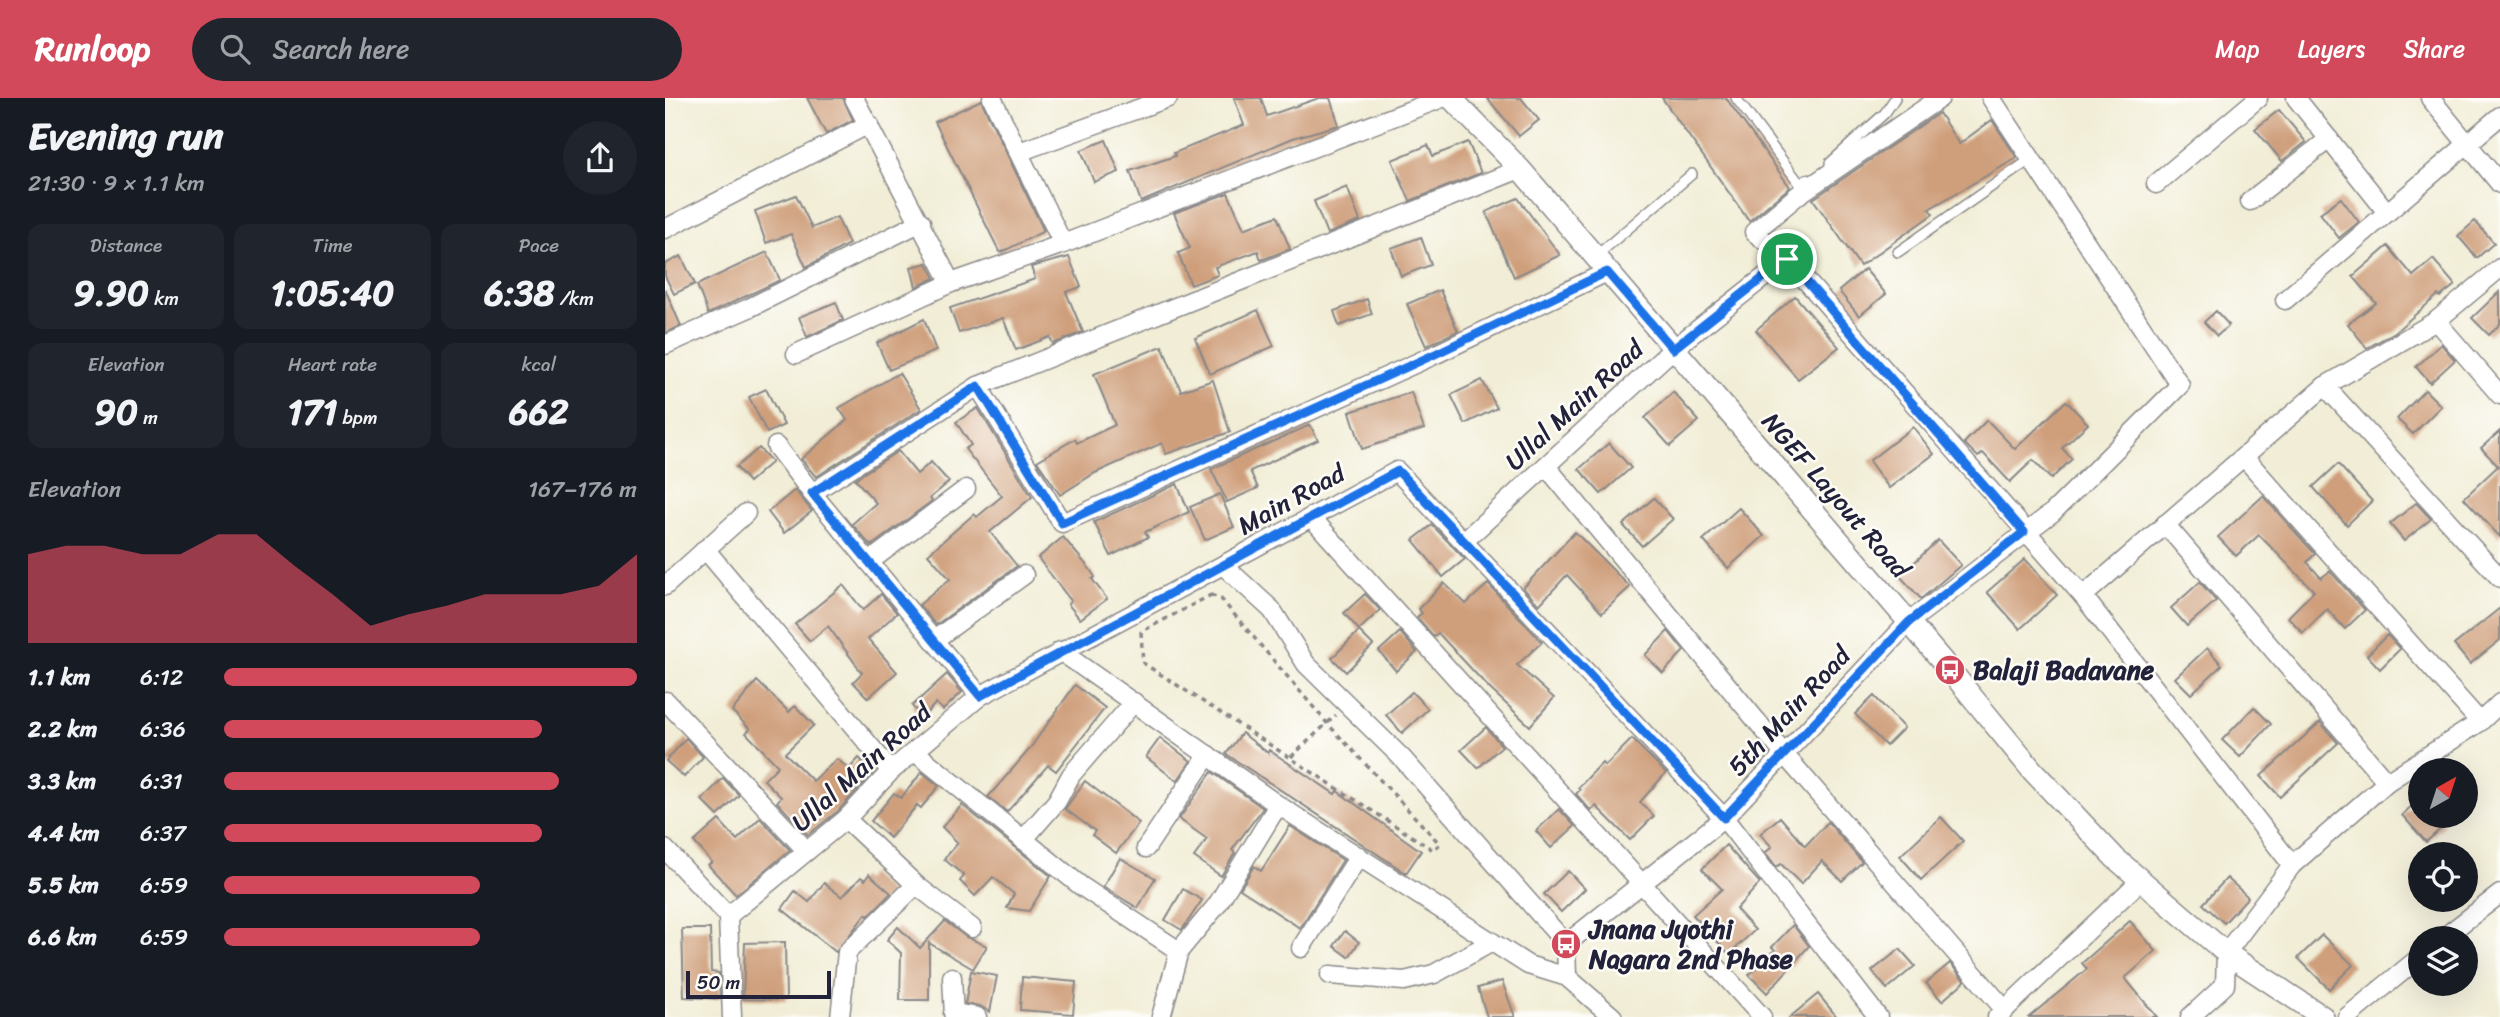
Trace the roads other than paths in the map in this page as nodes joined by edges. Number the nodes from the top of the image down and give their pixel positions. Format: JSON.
{"nodes":[{"id":1,"x":854,"y":98,"type":"edge"},
{"id":2,"x":992,"y":98,"type":"edge"},
{"id":3,"x":1168,"y":98,"type":"edge"},
{"id":4,"x":1441,"y":98,"type":"edge"},
{"id":5,"x":1451,"y":98,"type":"edge"},
{"id":6,"x":1736,"y":98,"type":"edge"},
{"id":7,"x":1895,"y":98,"type":"edge"},
{"id":8,"x":1940,"y":98,"type":"edge"},
{"id":9,"x":1991,"y":98,"type":"edge"},
{"id":10,"x":2258,"y":98,"type":"edge"},
{"id":11,"x":2296,"y":98,"type":"edge"},
{"id":12,"x":2430,"y":98,"type":"edge"},
{"id":13,"x":2500,"y":116,"type":"edge"},
{"id":14,"x":869,"y":124,"type":"junction"},
{"id":15,"x":2329,"y":139,"type":"junction"},
{"id":16,"x":2467,"y":144,"type":"junction"},
{"id":17,"x":1019,"y":152,"type":"junction"},
{"id":18,"x":2031,"y":159,"type":"junction"},
{"id":19,"x":1520,"y":169,"type":"junction"},
{"id":20,"x":1692,"y":174,"type":"dead end"},
{"id":21,"x":2156,"y":184,"type":"dead end"},
{"id":22,"x":2500,"y":184,"type":"edge"},
{"id":23,"x":2250,"y":201,"type":"dead end"},
{"id":24,"x":2386,"y":211,"type":"junction"},
{"id":25,"x":921,"y":222,"type":"junction"},
{"id":26,"x":665,"y":229,"type":"edge"},
{"id":27,"x":1063,"y":244,"type":"junction"},
{"id":28,"x":1898,"y":252,"type":"dead end"},
{"id":29,"x":1787,"y":259,"type":"junction"},
{"id":30,"x":1601,"y":265,"type":"junction"},
{"id":31,"x":2500,"y":268,"type":"edge"},
{"id":32,"x":951,"y":283,"type":"junction"},
{"id":33,"x":2285,"y":300,"type":"dead end"},
{"id":34,"x":2436,"y":321,"type":"junction"},
{"id":35,"x":665,"y":345,"type":"edge"},
{"id":36,"x":1673,"y":349,"type":"junction"},
{"id":37,"x":796,"y":354,"type":"dead end"},
{"id":38,"x":978,"y":386,"type":"junction"},
{"id":39,"x":2325,"y":386,"type":"junction"},
{"id":40,"x":2500,"y":395,"type":"edge"},
{"id":41,"x":776,"y":446,"type":"dead end"},
{"id":42,"x":2244,"y":457,"type":"junction"},
{"id":43,"x":1545,"y":466,"type":"junction"},
{"id":44,"x":966,"y":489,"type":"dead end"},
{"id":45,"x":812,"y":493,"type":"junction"},
{"id":46,"x":746,"y":513,"type":"dead end"},
{"id":47,"x":1311,"y":517,"type":"junction"},
{"id":48,"x":2165,"y":524,"type":"junction"},
{"id":49,"x":2024,"y":532,"type":"junction"},
{"id":50,"x":1464,"y":541,"type":"junction"},
{"id":51,"x":705,"y":549,"type":"junction"},
{"id":52,"x":869,"y":562,"type":"junction"},
{"id":53,"x":1224,"y":566,"type":"junction"},
{"id":54,"x":1024,"y":575,"type":"dead end"},
{"id":55,"x":2500,"y":578,"type":"edge"},
{"id":56,"x":665,"y":586,"type":"edge"},
{"id":57,"x":2084,"y":596,"type":"junction"},
{"id":58,"x":1124,"y":617,"type":"joint"},
{"id":59,"x":1909,"y":622,"type":"junction"},
{"id":60,"x":934,"y":640,"type":"junction"},
{"id":61,"x":1060,"y":651,"type":"junction"},
{"id":62,"x":980,"y":696,"type":"junction"},
{"id":63,"x":666,"y":701,"type":"edge"},
{"id":64,"x":1134,"y":702,"type":"junction"},
{"id":65,"x":2500,"y":703,"type":"edge"},
{"id":66,"x":2480,"y":722,"type":"junction"},
{"id":67,"x":915,"y":752,"type":"junction"},
{"id":68,"x":1784,"y":754,"type":"junction"},
{"id":69,"x":1208,"y":755,"type":"junction"},
{"id":70,"x":891,"y":771,"type":"junction"},
{"id":71,"x":2387,"y":782,"type":"junction"},
{"id":72,"x":1278,"y":806,"type":"junction"},
{"id":73,"x":1724,"y":818,"type":"junction"},
{"id":74,"x":846,"y":819,"type":"junction"},
{"id":75,"x":1023,"y":841,"type":"junction"},
{"id":76,"x":1146,"y":848,"type":"dead end"},
{"id":77,"x":665,"y":849,"type":"edge"},
{"id":78,"x":807,"y":851,"type":"junction"},
{"id":79,"x":1359,"y":856,"type":"junction"},
{"id":80,"x":2292,"y":865,"type":"junction"},
{"id":81,"x":2141,"y":880,"type":"junction"},
{"id":82,"x":916,"y":885,"type":"junction"},
{"id":83,"x":1640,"y":885,"type":"junction"},
{"id":84,"x":2500,"y":894,"type":"edge"},
{"id":85,"x":728,"y":916,"type":"junction"},
{"id":86,"x":2459,"y":926,"type":"edge"},
{"id":87,"x":972,"y":928,"type":"dead end"},
{"id":88,"x":1492,"y":942,"type":"junction"},
{"id":89,"x":1566,"y":944,"type":"junction"},
{"id":90,"x":1301,"y":948,"type":"dead end"},
{"id":91,"x":1179,"y":951,"type":"junction"},
{"id":92,"x":2226,"y":953,"type":"junction"},
{"id":93,"x":2408,"y":967,"type":"edge"},
{"id":94,"x":1330,"y":975,"type":"dead end"},
{"id":95,"x":952,"y":976,"type":"dead end"},
{"id":96,"x":1567,"y":977,"type":"junction"},
{"id":97,"x":2001,"y":1013,"type":"edge"},
{"id":98,"x":953,"y":1015,"type":"edge"},
{"id":99,"x":1609,"y":1016,"type":"edge"},
{"id":100,"x":731,"y":1017,"type":"edge"},
{"id":101,"x":840,"y":1017,"type":"edge"},
{"id":102,"x":977,"y":1017,"type":"edge"},
{"id":103,"x":1161,"y":1017,"type":"edge"},
{"id":104,"x":1762,"y":1017,"type":"edge"},
{"id":105,"x":1878,"y":1017,"type":"edge"},
{"id":106,"x":2190,"y":1017,"type":"edge"},
{"id":107,"x":2323,"y":1017,"type":"edge"},
{"id":108,"x":2347,"y":1017,"type":"edge"}],
"edges":[{"from":1,"to":14,"type":"street"},
{"from":2,"to":17,"type":"street"},
{"from":3,"to":17,"type":"street"},
{"from":4,"to":27,"type":"street"},
{"from":5,"to":19,"type":"street","name":"NGEF Layout Road"},
{"from":6,"to":7,"type":"lane"},
{"from":8,"to":29,"type":"street"},
{"from":9,"to":18,"type":"street"},
{"from":10,"to":21,"type":"street"},
{"from":11,"to":15,"type":"street"},
{"from":12,"to":16,"type":"street"},
{"from":13,"to":16,"type":"street"},
{"from":14,"to":25,"type":"street"},
{"from":14,"to":26,"type":"street"},
{"from":15,"to":23,"type":"street"},
{"from":15,"to":24,"type":"street"},
{"from":16,"to":22,"type":"street"},
{"from":16,"to":24,"type":"street"},
{"from":17,"to":27,"type":"street"},
{"from":18,"to":28,"type":"lane"},
{"from":18,"to":49,"type":"street","name":"5th Main Road"},
{"from":19,"to":30,"type":"street","name":"NGEF Layout Road"},
{"from":19,"to":38,"type":"street"},
{"from":20,"to":30,"type":"lane"},
{"from":24,"to":33,"type":"street"},
{"from":25,"to":32,"type":"street"},
{"from":25,"to":35,"type":"street"},
{"from":27,"to":32,"type":"street"},
{"from":29,"to":36,"type":"street","name":"Ullal Main Road"},
{"from":29,"to":49,"type":"street"},
{"from":30,"to":36,"type":"street","name":"NGEF Layout Road"},
{"from":30,"to":38,"type":"street"},
{"from":31,"to":34,"type":"street"},
{"from":32,"to":37,"type":"street"},
{"from":34,"to":39,"type":"street"},
{"from":34,"to":40,"type":"street"},
{"from":36,"to":43,"type":"street","name":"Ullal Main Road"},
{"from":36,"to":59,"type":"street","name":"NGEF Layout Road"},
{"from":38,"to":45,"type":"street"},
{"from":39,"to":42,"type":"street"},
{"from":39,"to":55,"type":"street"},
{"from":41,"to":45,"type":"street"},
{"from":42,"to":48,"type":"street"},
{"from":42,"to":66,"type":"street"},
{"from":43,"to":50,"type":"street","name":"Ullal Main Road"},
{"from":43,"to":68,"type":"street"},
{"from":44,"to":52,"type":"street"},
{"from":45,"to":52,"type":"street"},
{"from":46,"to":51,"type":"street"},
{"from":47,"to":50,"type":"street","name":"Main Road"},
{"from":47,"to":53,"type":"street","name":"Main Road"},
{"from":47,"to":83,"type":"street"},
{"from":48,"to":57,"type":"street"},
{"from":48,"to":71,"type":"street"},
{"from":49,"to":57,"type":"street"},
{"from":49,"to":59,"type":"street","name":"5th Main Road"},
{"from":50,"to":73,"type":"street"},
{"from":51,"to":56,"type":"street"},
{"from":51,"to":70,"type":"street"},
{"from":52,"to":60,"type":"street"},
{"from":53,"to":58,"type":"street","name":"Main Road"},
{"from":53,"to":89,"type":"street"},
{"from":54,"to":60,"type":"street"},
{"from":57,"to":80,"type":"street"},
{"from":58,"to":61,"type":"street","name":"Ullal Main Road"},
{"from":59,"to":68,"type":"street","name":"5th Main Road"},
{"from":59,"to":81,"type":"street","name":"NGEF Layout Road"},
{"from":60,"to":62,"type":"street"},
{"from":61,"to":62,"type":"street","name":"Ullal Main Road"},
{"from":61,"to":64,"type":"street"},
{"from":62,"to":67,"type":"street","name":"Ullal Main Road"},
{"from":63,"to":78,"type":"street"},
{"from":64,"to":69,"type":"street"},
{"from":64,"to":75,"type":"street"},
{"from":65,"to":66,"type":"street"},
{"from":66,"to":71,"type":"street"},
{"from":67,"to":70,"type":"street","name":"Ullal Main Road"},
{"from":67,"to":75,"type":"street"},
{"from":68,"to":73,"type":"street","name":"5th Main Road"},
{"from":68,"to":97,"type":"street"},
{"from":69,"to":72,"type":"street"},
{"from":69,"to":76,"type":"street"},
{"from":70,"to":74,"type":"street","name":"Ullal Main Road"},
{"from":71,"to":80,"type":"street"},
{"from":72,"to":79,"type":"street"},
{"from":72,"to":91,"type":"street"},
{"from":73,"to":83,"type":"street","name":"5th Main Road"},
{"from":73,"to":105,"type":"street"},
{"from":74,"to":78,"type":"street","name":"Ullal Main Road"},
{"from":74,"to":82,"type":"street"},
{"from":75,"to":91,"type":"street"},
{"from":77,"to":85,"type":"street"},
{"from":78,"to":85,"type":"street","name":"Ullal Main Road"},
{"from":79,"to":88,"type":"street"},
{"from":79,"to":90,"type":"street"},
{"from":80,"to":92,"type":"street"},
{"from":81,"to":92,"type":"street","name":"NGEF Layout Road"},
{"from":81,"to":97,"type":"street"},
{"from":82,"to":87,"type":"street"},
{"from":82,"to":101,"type":"street"},
{"from":83,"to":89,"type":"street","name":"5th Main Road"},
{"from":83,"to":104,"type":"street"},
{"from":84,"to":86,"type":"street"},
{"from":85,"to":100,"type":"street"},
{"from":88,"to":94,"type":"street"},
{"from":88,"to":96,"type":"street"},
{"from":89,"to":96,"type":"street"},
{"from":91,"to":103,"type":"street"},
{"from":92,"to":106,"type":"street"},
{"from":92,"to":107,"type":"street","name":"NGEF Layout Road"},
{"from":93,"to":108,"type":"street"},
{"from":95,"to":98,"type":"street"},
{"from":96,"to":99,"type":"street"},
{"from":98,"to":102,"type":"street"}]}
